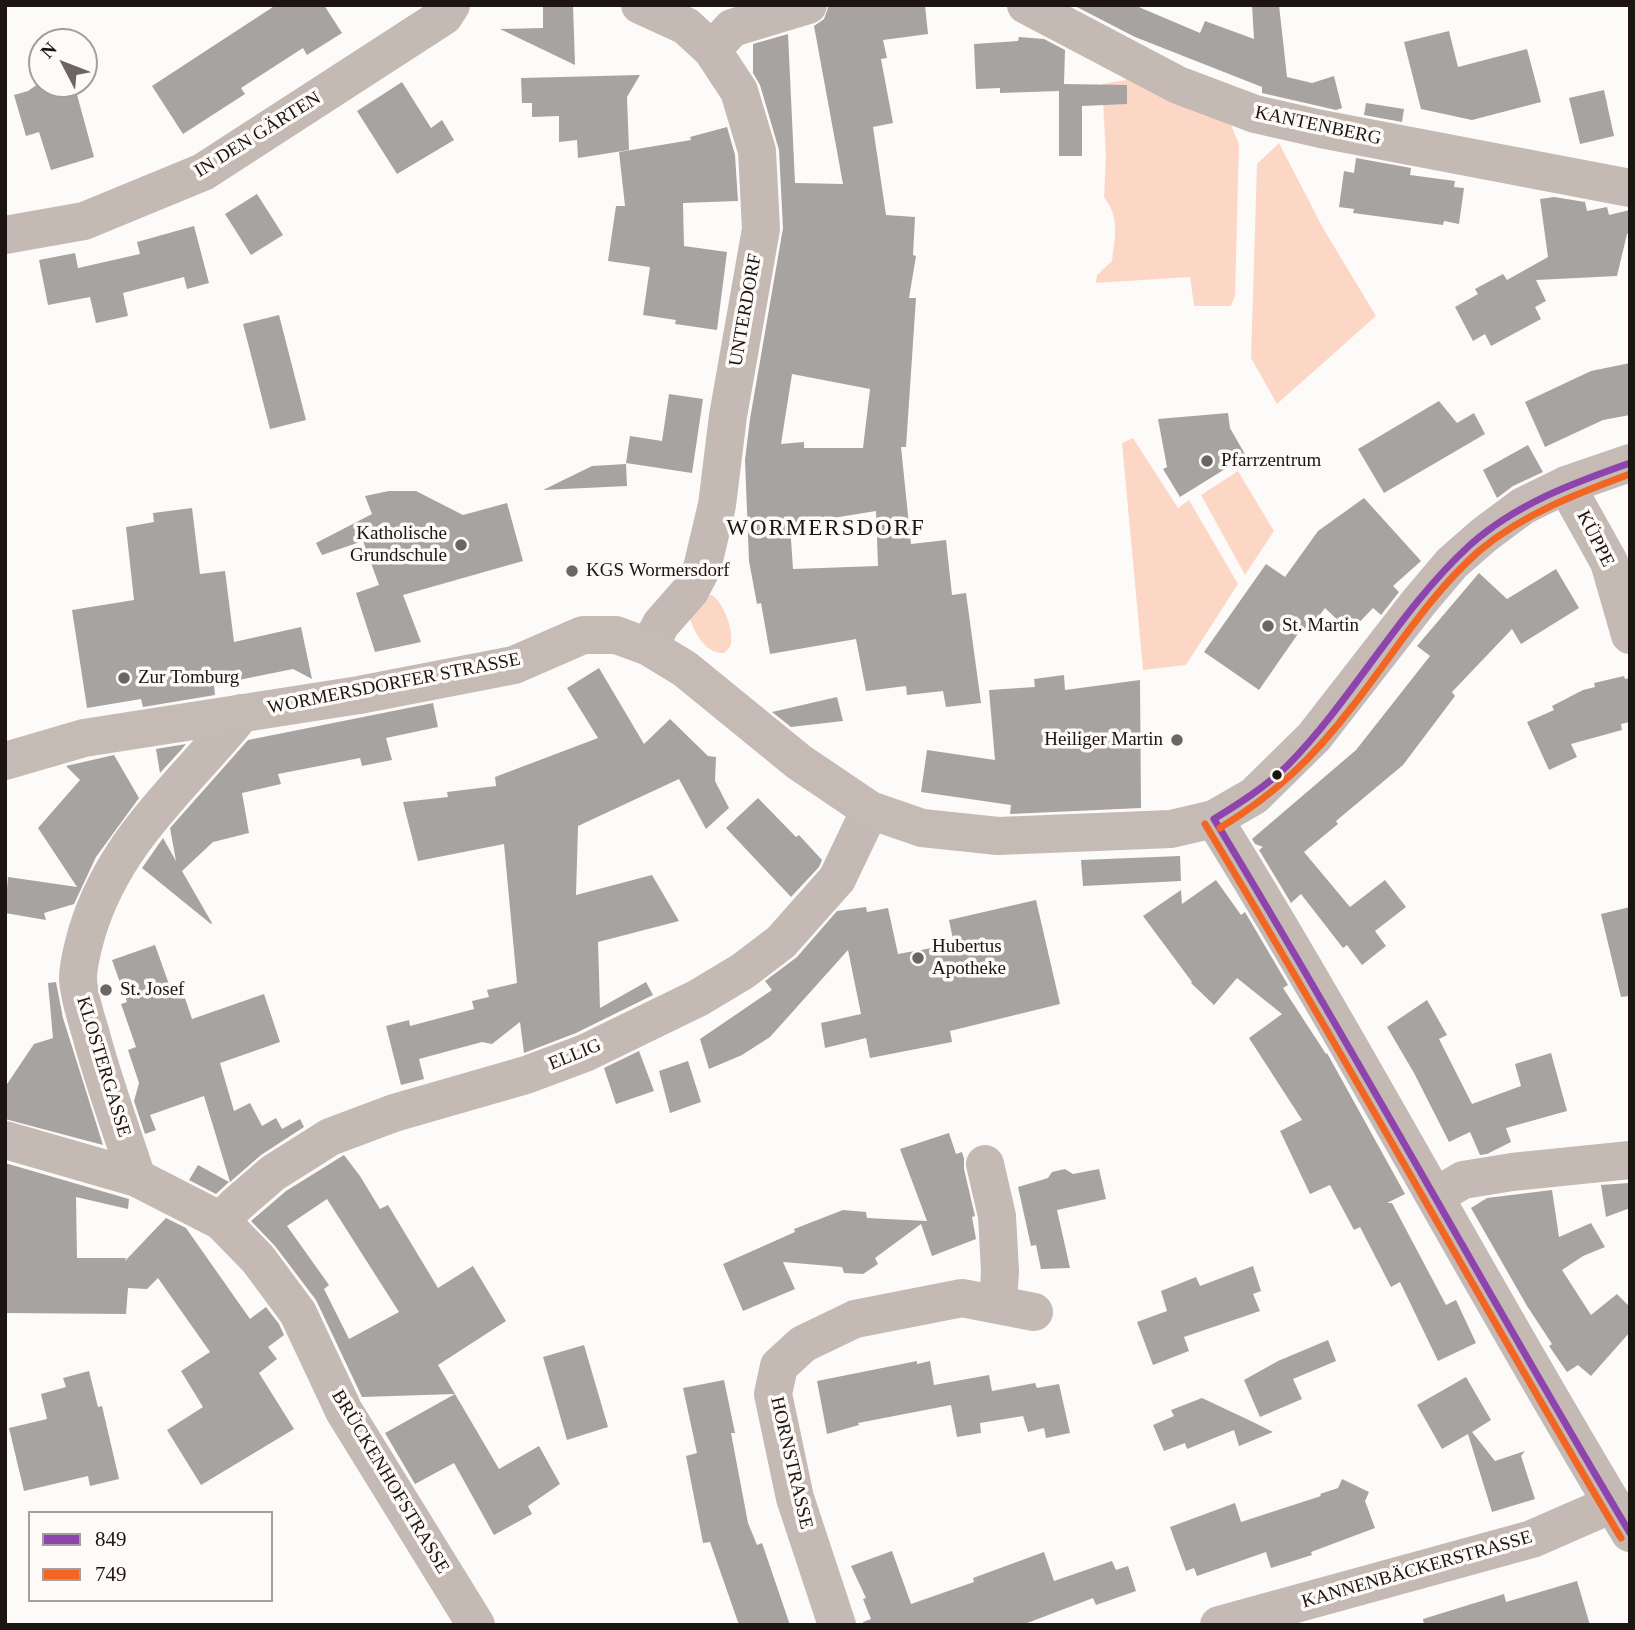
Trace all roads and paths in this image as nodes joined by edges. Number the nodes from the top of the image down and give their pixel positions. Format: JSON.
{"nodes":[{"id":1,"x":451,"y":5,"type":"edge"},
{"id":2,"x":640,"y":5,"type":"edge"},
{"id":3,"x":808,"y":5,"type":"edge"},
{"id":4,"x":1026,"y":5,"type":"edge"},
{"id":5,"x":725,"y":28,"type":"edge"},
{"id":6,"x":1630,"y":188,"type":"edge"},
{"id":7,"x":5,"y":235,"type":"edge"},
{"id":8,"x":1630,"y":463,"type":"edge"},
{"id":9,"x":1566,"y":485,"type":"junction"},
{"id":10,"x":1630,"y":635,"type":"edge"},
{"id":11,"x":649,"y":647,"type":"junction"},
{"id":12,"x":242,"y":713,"type":"junction"},
{"id":13,"x":5,"y":761,"type":"edge"},
{"id":14,"x":870,"y":810,"type":"junction"},
{"id":15,"x":1214,"y":819,"type":"junction"},
{"id":16,"x":5,"y":1140,"type":"edge"},
{"id":17,"x":1630,"y":1160,"type":"edge"},
{"id":18,"x":985,"y":1164,"type":"dead end"},
{"id":19,"x":137,"y":1178,"type":"junction"},
{"id":20,"x":1436,"y":1196,"type":"junction"},
{"id":21,"x":220,"y":1221,"type":"junction"},
{"id":22,"x":1621,"y":1519,"type":"edge"},
{"id":23,"x":476,"y":1625,"type":"edge"},
{"id":24,"x":837,"y":1625,"type":"edge"},
{"id":25,"x":1219,"y":1625,"type":"edge"}],
"edges":[{"from":1,"to":7,"type":"street","name":"IN DEN GÄRTEN"},
{"from":2,"to":5,"type":"street","name":"UNTERDORF"},
{"from":3,"to":5,"type":"street"},
{"from":4,"to":6,"type":"street","name":"KANTENBERG"},
{"from":5,"to":11,"type":"street","name":"UNTERDORF"},
{"from":8,"to":9,"type":"main road","name":"WORMERSDORFER STRASSE"},
{"from":9,"to":10,"type":"street","name":"KÜPPE"},
{"from":9,"to":15,"type":"main road","name":"WORMERSDORFER STRASSE"},
{"from":11,"to":12,"type":"main road","name":"WORMERSDORFER STRASSE"},
{"from":11,"to":14,"type":"main road","name":"WORMERSDORFER STRASSE"},
{"from":12,"to":13,"type":"main road","name":"WORMERSDORFER STRASSE"},
{"from":12,"to":19,"type":"street","name":"KLOSTERGASSE"},
{"from":14,"to":15,"type":"main road","name":"WORMERSDORFER STRASSE"},
{"from":14,"to":21,"type":"street","name":"ELLIG"},
{"from":15,"to":20,"type":"street"},
{"from":16,"to":19,"type":"street","name":"BRÜCKENHOFSTRASSE"},
{"from":17,"to":20,"type":"street"},
{"from":18,"to":24,"type":"street","name":"HORNSTRASSE"},
{"from":19,"to":21,"type":"street","name":"BRÜCKENHOFSTRASSE"},
{"from":20,"to":22,"type":"street"},
{"from":21,"to":23,"type":"street","name":"BRÜCKENHOFSTRASSE"},
{"from":22,"to":25,"type":"street","name":"KANNENBÄCKERSTRASSE"}]}
